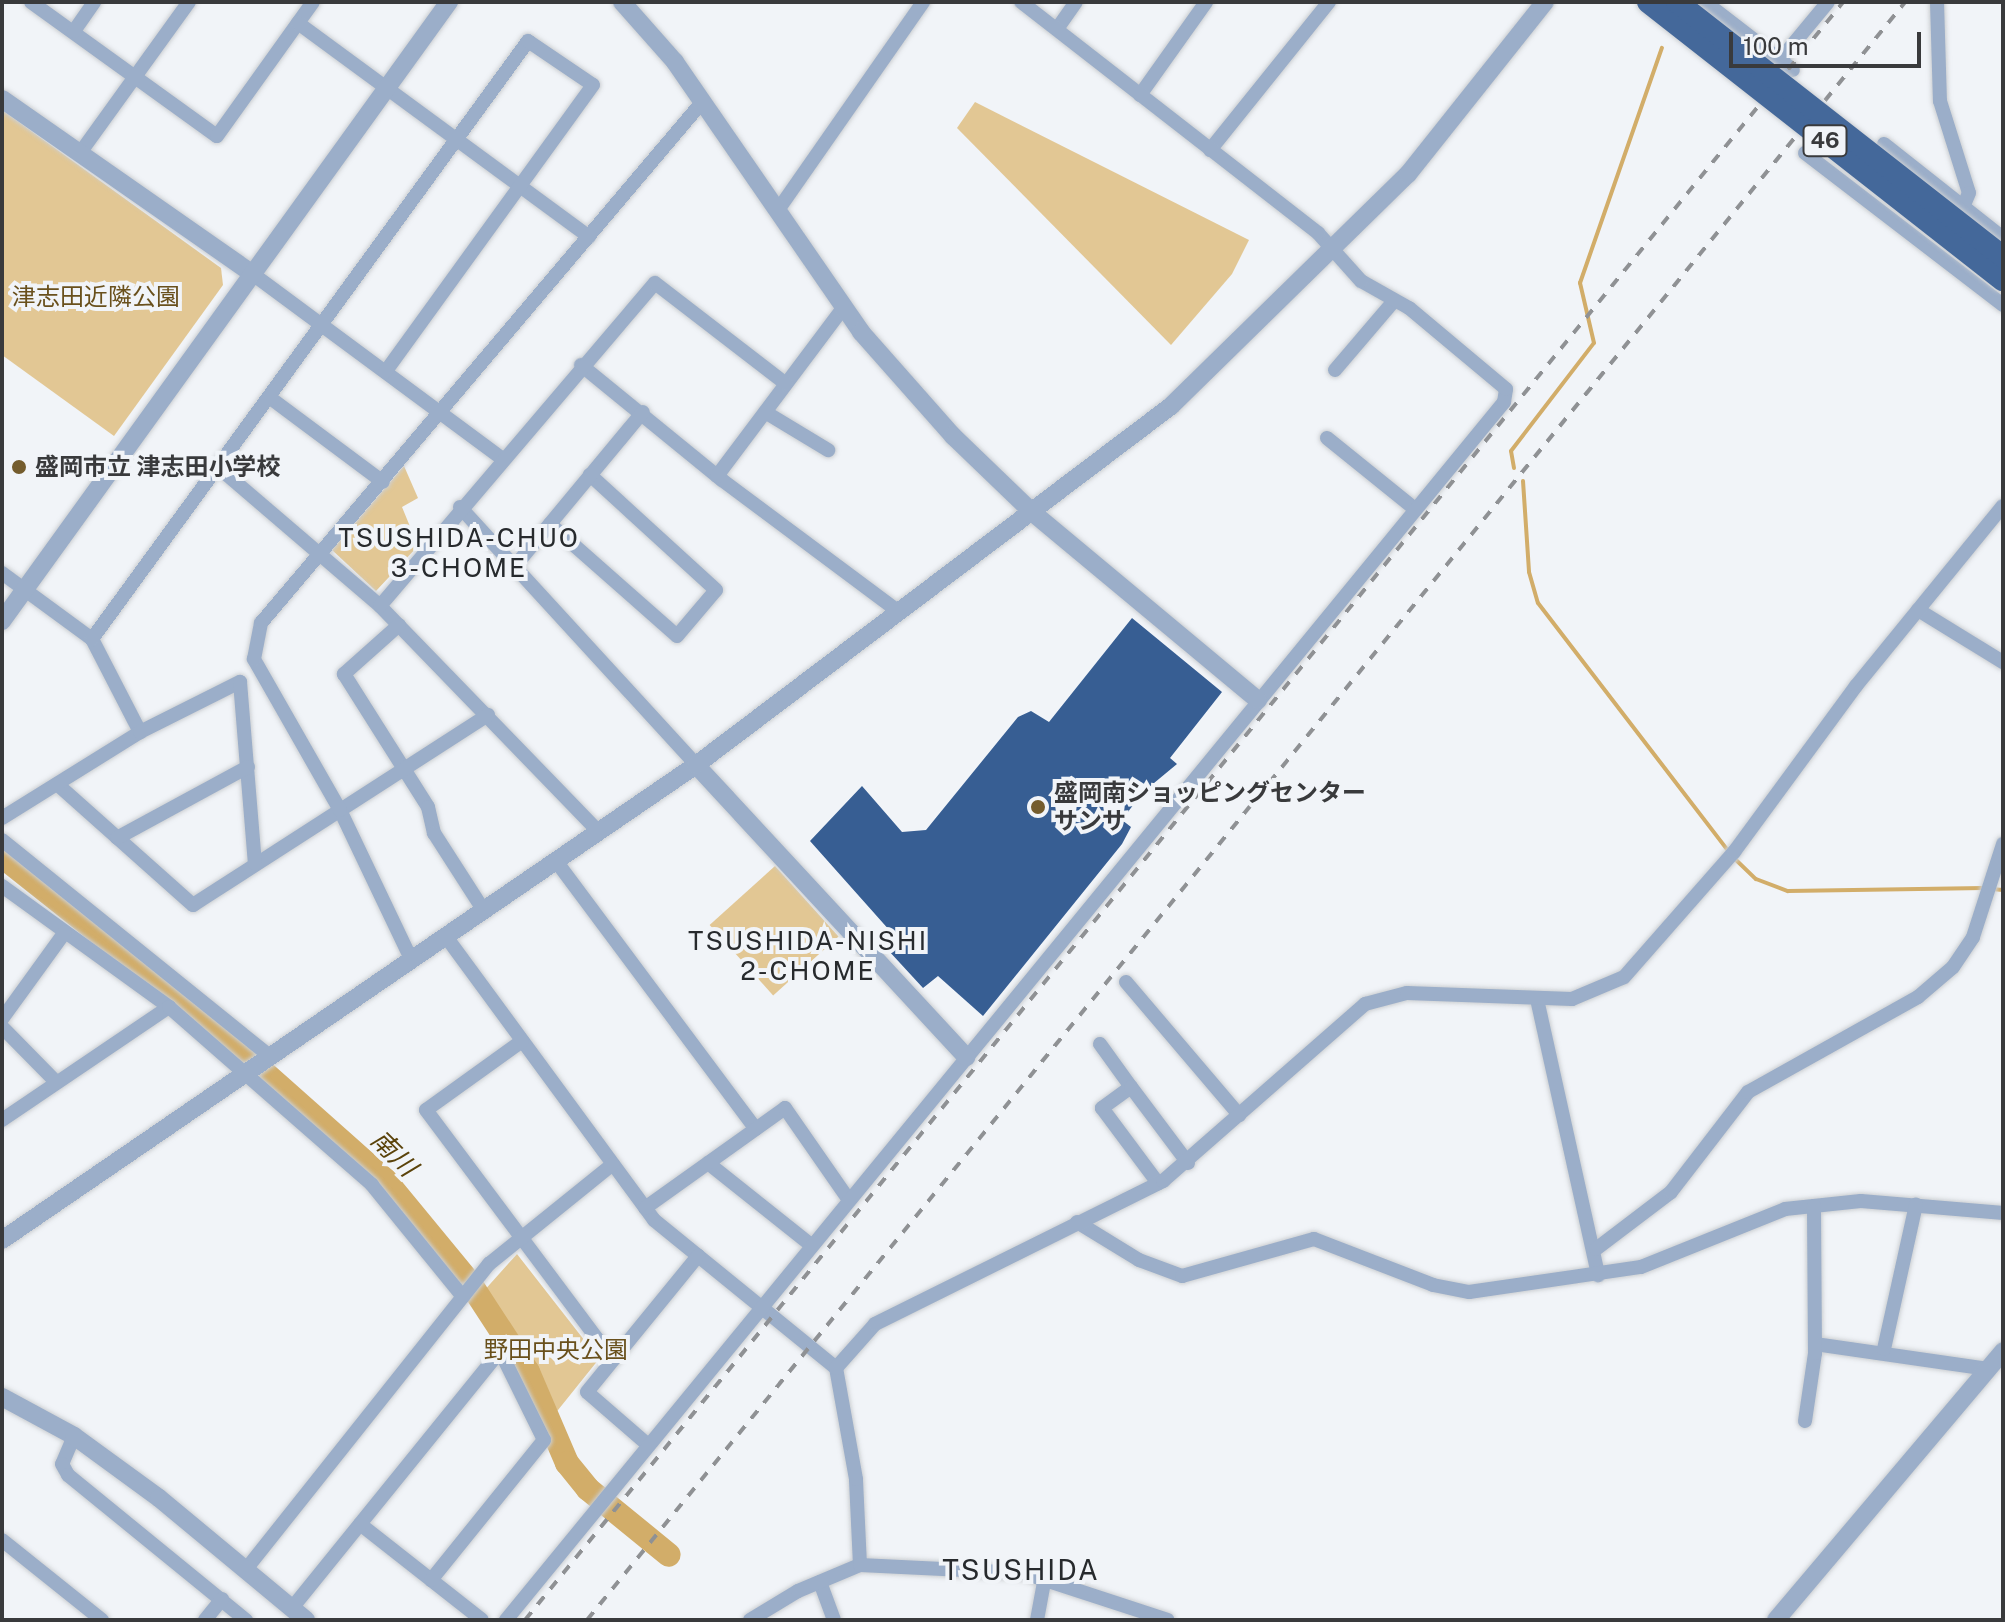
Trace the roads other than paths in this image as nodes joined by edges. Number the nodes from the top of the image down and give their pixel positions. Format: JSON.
{"nodes":[{"id":1,"x":31,"y":2,"type":"edge"},
{"id":2,"x":94,"y":2,"type":"edge"},
{"id":3,"x":189,"y":2,"type":"edge"},
{"id":4,"x":313,"y":2,"type":"edge"},
{"id":5,"x":449,"y":2,"type":"edge"},
{"id":6,"x":923,"y":2,"type":"edge"},
{"id":7,"x":1021,"y":2,"type":"edge"},
{"id":8,"x":1076,"y":2,"type":"edge"},
{"id":9,"x":1206,"y":2,"type":"edge"},
{"id":10,"x":1329,"y":2,"type":"edge"},
{"id":11,"x":1545,"y":2,"type":"edge"},
{"id":12,"x":1648,"y":2,"type":"edge"},
{"id":13,"x":1677,"y":2,"type":"edge"},
{"id":14,"x":1705,"y":2,"type":"edge"},
{"id":15,"x":1828,"y":2,"type":"edge"},
{"id":16,"x":1937,"y":2,"type":"edge"},
{"id":17,"x":634,"y":6,"type":"edge"},
{"id":18,"x":298,"y":23,"type":"junction"},
{"id":19,"x":1057,"y":29,"type":"junction"},
{"id":20,"x":74,"y":31,"type":"junction"},
{"id":21,"x":1780,"y":60,"type":"junction"},
{"id":22,"x":1793,"y":70,"type":"dead end"},
{"id":23,"x":134,"y":78,"type":"junction"},
{"id":24,"x":387,"y":88,"type":"junction"},
{"id":25,"x":1140,"y":95,"type":"junction"},
{"id":26,"x":2,"y":99,"type":"edge"},
{"id":27,"x":703,"y":101,"type":"junction"},
{"id":28,"x":457,"y":139,"type":"junction"},
{"id":29,"x":1884,"y":144,"type":"dead end"},
{"id":30,"x":1210,"y":150,"type":"junction"},
{"id":31,"x":80,"y":153,"type":"junction"},
{"id":32,"x":1805,"y":153,"type":"dead end"},
{"id":33,"x":520,"y":185,"type":"junction"},
{"id":34,"x":1963,"y":207,"type":"junction"},
{"id":35,"x":778,"y":210,"type":"junction"},
{"id":36,"x":589,"y":237,"type":"junction"},
{"id":37,"x":2003,"y":238,"type":"edge"},
{"id":38,"x":1330,"y":253,"type":"junction"},
{"id":39,"x":2003,"y":257,"type":"edge"},
{"id":40,"x":250,"y":272,"type":"junction"},
{"id":41,"x":2003,"y":280,"type":"edge"},
{"id":42,"x":1394,"y":301,"type":"junction"},
{"id":43,"x":2003,"y":305,"type":"edge"},
{"id":44,"x":844,"y":307,"type":"junction"},
{"id":45,"x":321,"y":325,"type":"junction"},
{"id":46,"x":581,"y":365,"type":"junction"},
{"id":47,"x":1335,"y":370,"type":"dead end"},
{"id":48,"x":385,"y":372,"type":"junction"},
{"id":49,"x":786,"y":384,"type":"junction"},
{"id":50,"x":269,"y":397,"type":"junction"},
{"id":51,"x":643,"y":412,"type":"junction"},
{"id":52,"x":765,"y":412,"type":"junction"},
{"id":53,"x":441,"y":413,"type":"junction"},
{"id":54,"x":1327,"y":438,"type":"dead end"},
{"id":55,"x":828,"y":450,"type":"dead end"},
{"id":56,"x":501,"y":458,"type":"junction"},
{"id":57,"x":218,"y":467,"type":"junction"},
{"id":58,"x":590,"y":475,"type":"junction"},
{"id":59,"x":717,"y":476,"type":"junction"},
{"id":60,"x":383,"y":482,"type":"junction"},
{"id":61,"x":2003,"y":506,"type":"edge"},
{"id":62,"x":460,"y":507,"type":"junction"},
{"id":63,"x":1415,"y":509,"type":"junction"},
{"id":64,"x":1032,"y":512,"type":"junction"},
{"id":65,"x":550,"y":524,"type":"junction"},
{"id":66,"x":322,"y":554,"type":"junction"},
{"id":67,"x":515,"y":566,"type":"junction"},
{"id":68,"x":2,"y":573,"type":"edge"},
{"id":69,"x":24,"y":590,"type":"junction"},
{"id":70,"x":380,"y":606,"type":"junction"},
{"id":71,"x":1918,"y":610,"type":"junction"},
{"id":72,"x":898,"y":611,"type":"junction"},
{"id":73,"x":2,"y":621,"type":"edge"},
{"id":74,"x":399,"y":625,"type":"junction"},
{"id":75,"x":92,"y":639,"type":"junction"},
{"id":76,"x":2003,"y":662,"type":"edge"},
{"id":77,"x":1258,"y":700,"type":"junction"},
{"id":78,"x":488,"y":715,"type":"junction"},
{"id":79,"x":140,"y":732,"type":"junction"},
{"id":80,"x":696,"y":765,"type":"junction"},
{"id":81,"x":248,"y":767,"type":"junction"},
{"id":82,"x":402,"y":768,"type":"junction"},
{"id":83,"x":57,"y":784,"type":"junction"},
{"id":84,"x":340,"y":810,"type":"junction"},
{"id":85,"x":2,"y":818,"type":"edge"},
{"id":86,"x":598,"y":831,"type":"junction"},
{"id":87,"x":117,"y":838,"type":"junction"},
{"id":88,"x":2,"y":840,"type":"edge"},
{"id":89,"x":2003,"y":844,"type":"edge"},
{"id":90,"x":556,"y":861,"type":"junction"},
{"id":91,"x":255,"y":863,"type":"junction"},
{"id":92,"x":4,"y":892,"type":"edge"},
{"id":93,"x":484,"y":911,"type":"junction"},
{"id":94,"x":65,"y":932,"type":"junction"},
{"id":95,"x":447,"y":938,"type":"junction"},
{"id":96,"x":412,"y":961,"type":"junction"},
{"id":97,"x":1126,"y":982,"type":"dead end"},
{"id":98,"x":1537,"y":999,"type":"junction"},
{"id":99,"x":169,"y":1007,"type":"junction"},
{"id":100,"x":2,"y":1019,"type":"edge"},
{"id":101,"x":2,"y":1027,"type":"edge"},
{"id":102,"x":522,"y":1041,"type":"junction"},
{"id":103,"x":1100,"y":1044,"type":"dead end"},
{"id":104,"x":270,"y":1056,"type":"junction"},
{"id":105,"x":966,"y":1057,"type":"junction"},
{"id":106,"x":244,"y":1073,"type":"junction"},
{"id":107,"x":55,"y":1081,"type":"junction"},
{"id":108,"x":1131,"y":1087,"type":"junction"},
{"id":109,"x":1239,"y":1115,"type":"junction"},
{"id":110,"x":2,"y":1120,"type":"edge"},
{"id":111,"x":756,"y":1129,"type":"junction"},
{"id":112,"x":708,"y":1163,"type":"junction"},
{"id":113,"x":1188,"y":1163,"type":"junction"},
{"id":114,"x":613,"y":1164,"type":"junction"},
{"id":115,"x":1158,"y":1183,"type":"junction"},
{"id":116,"x":849,"y":1200,"type":"junction"},
{"id":117,"x":1916,"y":1205,"type":"junction"},
{"id":118,"x":1814,"y":1206,"type":"junction"},
{"id":119,"x":645,"y":1208,"type":"junction"},
{"id":120,"x":2003,"y":1213,"type":"edge"},
{"id":121,"x":1077,"y":1222,"type":"junction"},
{"id":122,"x":520,"y":1236,"type":"junction"},
{"id":123,"x":2,"y":1240,"type":"edge"},
{"id":124,"x":811,"y":1245,"type":"junction"},
{"id":125,"x":1596,"y":1249,"type":"junction"},
{"id":126,"x":698,"y":1256,"type":"junction"},
{"id":127,"x":1598,"y":1275,"type":"junction"},
{"id":128,"x":463,"y":1297,"type":"junction"},
{"id":129,"x":759,"y":1307,"type":"junction"},
{"id":130,"x":1815,"y":1344,"type":"junction"},
{"id":131,"x":1884,"y":1349,"type":"junction"},
{"id":132,"x":2003,"y":1351,"type":"edge"},
{"id":133,"x":613,"y":1360,"type":"junction"},
{"id":134,"x":836,"y":1368,"type":"junction"},
{"id":135,"x":1988,"y":1369,"type":"junction"},
{"id":136,"x":2,"y":1397,"type":"edge"},
{"id":137,"x":1805,"y":1421,"type":"dead end"},
{"id":138,"x":74,"y":1436,"type":"junction"},
{"id":139,"x":647,"y":1444,"type":"junction"},
{"id":140,"x":360,"y":1524,"type":"junction"},
{"id":141,"x":2,"y":1540,"type":"edge"},
{"id":142,"x":860,"y":1565,"type":"junction"},
{"id":143,"x":247,"y":1568,"type":"junction"},
{"id":144,"x":1045,"y":1577,"type":"junction"},
{"id":145,"x":431,"y":1580,"type":"junction"},
{"id":146,"x":820,"y":1582,"type":"junction"},
{"id":147,"x":222,"y":1599,"type":"junction"},
{"id":148,"x":299,"y":1614,"type":"edge"},
{"id":149,"x":102,"y":1620,"type":"edge"},
{"id":150,"x":205,"y":1620,"type":"edge"},
{"id":151,"x":246,"y":1620,"type":"edge"},
{"id":152,"x":482,"y":1620,"type":"edge"},
{"id":153,"x":506,"y":1620,"type":"edge"},
{"id":154,"x":750,"y":1620,"type":"edge"},
{"id":155,"x":834,"y":1620,"type":"edge"},
{"id":156,"x":1037,"y":1620,"type":"edge"},
{"id":157,"x":1168,"y":1620,"type":"edge"},
{"id":158,"x":1776,"y":1620,"type":"edge"}],
"edges":[{"from":1,"to":20,"type":"street"},
{"from":2,"to":20,"type":"street"},
{"from":3,"to":23,"type":"street"},
{"from":4,"to":18,"type":"street"},
{"from":5,"to":24,"type":"street"},
{"from":6,"to":35,"type":"street"},
{"from":7,"to":19,"type":"street"},
{"from":8,"to":19,"type":"street"},
{"from":9,"to":25,"type":"street"},
{"from":10,"to":30,"type":"street"},
{"from":11,"to":38,"type":"street"},
{"from":12,"to":41,"type":"highway","number":"46","bridge":true},
{"from":13,"to":39,"type":"highway","number":"46","bridge":true},
{"from":14,"to":21,"type":"street"},
{"from":15,"to":21,"type":"street"},
{"from":16,"to":34,"type":"street"},
{"from":17,"to":27,"type":"street"},
{"from":18,"to":23,"type":"street"},
{"from":18,"to":24,"type":"street"},
{"from":19,"to":25,"type":"street"},
{"from":20,"to":23,"type":"street"},
{"from":21,"to":22,"type":"street"},
{"from":23,"to":31,"type":"street"},
{"from":24,"to":28,"type":"street"},
{"from":24,"to":40,"type":"street"},
{"from":25,"to":30,"type":"street"},
{"from":26,"to":31,"type":"street"},
{"from":27,"to":35,"type":"street"},
{"from":27,"to":36,"type":"street"},
{"from":28,"to":33,"type":"street"},
{"from":28,"to":33,"type":"street"},
{"from":28,"to":45,"type":"street"},
{"from":29,"to":34,"type":"street"},
{"from":30,"to":38,"type":"street"},
{"from":31,"to":40,"type":"street"},
{"from":32,"to":43,"type":"street"},
{"from":33,"to":36,"type":"street"},
{"from":33,"to":48,"type":"street"},
{"from":34,"to":37,"type":"street"},
{"from":35,"to":44,"type":"street"},
{"from":36,"to":53,"type":"street"},
{"from":38,"to":42,"type":"street"},
{"from":38,"to":64,"type":"street"},
{"from":40,"to":45,"type":"street"},
{"from":40,"to":69,"type":"street"},
{"from":42,"to":47,"type":"street"},
{"from":42,"to":63,"type":"street"},
{"from":44,"to":49,"type":"street"},
{"from":44,"to":64,"type":"street"},
{"from":45,"to":48,"type":"street"},
{"from":45,"to":50,"type":"street"},
{"from":46,"to":49,"type":"street"},
{"from":46,"to":51,"type":"street"},
{"from":46,"to":56,"type":"street"},
{"from":48,"to":53,"type":"street"},
{"from":49,"to":52,"type":"street"},
{"from":50,"to":57,"type":"street"},
{"from":50,"to":60,"type":"street"},
{"from":51,"to":58,"type":"street"},
{"from":51,"to":59,"type":"street"},
{"from":52,"to":55,"type":"street"},
{"from":52,"to":59,"type":"street"},
{"from":53,"to":56,"type":"street"},
{"from":53,"to":60,"type":"street"},
{"from":54,"to":63,"type":"street"},
{"from":56,"to":62,"type":"street"},
{"from":57,"to":66,"type":"street"},
{"from":57,"to":75,"type":"street"},
{"from":58,"to":65,"type":"street"},
{"from":58,"to":65,"type":"street"},
{"from":59,"to":72,"type":"street"},
{"from":60,"to":66,"type":"street"},
{"from":61,"to":71,"type":"street"},
{"from":62,"to":67,"type":"street"},
{"from":62,"to":70,"type":"street"},
{"from":63,"to":77,"type":"street"},
{"from":64,"to":72,"type":"street"},
{"from":64,"to":77,"type":"street"},
{"from":65,"to":67,"type":"street"},
{"from":66,"to":70,"type":"street"},
{"from":66,"to":84,"type":"street"},
{"from":67,"to":80,"type":"street"},
{"from":68,"to":69,"type":"street"},
{"from":69,"to":73,"type":"street"},
{"from":69,"to":75,"type":"street"},
{"from":70,"to":74,"type":"street"},
{"from":71,"to":76,"type":"street"},
{"from":71,"to":98,"type":"street"},
{"from":72,"to":80,"type":"street"},
{"from":74,"to":78,"type":"street"},
{"from":74,"to":82,"type":"street"},
{"from":75,"to":79,"type":"street"},
{"from":77,"to":105,"type":"street"},
{"from":78,"to":82,"type":"street"},
{"from":78,"to":86,"type":"street"},
{"from":79,"to":81,"type":"street"},
{"from":79,"to":83,"type":"street"},
{"from":80,"to":86,"type":"street"},
{"from":80,"to":105,"type":"street"},
{"from":81,"to":87,"type":"street"},
{"from":81,"to":91,"type":"street"},
{"from":82,"to":84,"type":"street"},
{"from":82,"to":93,"type":"street"},
{"from":83,"to":85,"type":"street"},
{"from":83,"to":87,"type":"street"},
{"from":84,"to":91,"type":"street"},
{"from":84,"to":96,"type":"street"},
{"from":86,"to":90,"type":"street"},
{"from":87,"to":91,"type":"street"},
{"from":88,"to":104,"type":"street"},
{"from":89,"to":125,"type":"street"},
{"from":90,"to":93,"type":"street"},
{"from":90,"to":111,"type":"street"},
{"from":92,"to":94,"type":"street"},
{"from":93,"to":95,"type":"street"},
{"from":94,"to":99,"type":"street"},
{"from":94,"to":100,"type":"street"},
{"from":95,"to":96,"type":"street"},
{"from":95,"to":102,"type":"street"},
{"from":96,"to":104,"type":"street"},
{"from":97,"to":109,"type":"street"},
{"from":98,"to":109,"type":"street"},
{"from":98,"to":125,"type":"street"},
{"from":99,"to":106,"type":"street"},
{"from":99,"to":107,"type":"street"},
{"from":101,"to":107,"type":"street"},
{"from":102,"to":114,"type":"street"},
{"from":102,"to":122,"type":"street"},
{"from":103,"to":108,"type":"street"},
{"from":104,"to":106,"type":"street"},
{"from":105,"to":116,"type":"street"},
{"from":106,"to":123,"type":"street"},
{"from":106,"to":128,"type":"street"},
{"from":107,"to":110,"type":"street"},
{"from":108,"to":113,"type":"street"},
{"from":108,"to":115,"type":"street"},
{"from":109,"to":113,"type":"street"},
{"from":111,"to":112,"type":"street"},
{"from":111,"to":116,"type":"street"},
{"from":112,"to":119,"type":"street"},
{"from":112,"to":124,"type":"street"},
{"from":113,"to":115,"type":"street"},
{"from":114,"to":119,"type":"street"},
{"from":114,"to":122,"type":"street"},
{"from":115,"to":121,"type":"street"},
{"from":116,"to":124,"type":"street"},
{"from":117,"to":118,"type":"street"},
{"from":117,"to":120,"type":"street"},
{"from":117,"to":131,"type":"street"},
{"from":118,"to":127,"type":"street"},
{"from":118,"to":130,"type":"street"},
{"from":119,"to":126,"type":"street"},
{"from":121,"to":127,"type":"street"},
{"from":121,"to":134,"type":"street"},
{"from":122,"to":128,"type":"street"},
{"from":122,"to":133,"type":"street"},
{"from":124,"to":129,"type":"street"},
{"from":125,"to":127,"type":"street"},
{"from":126,"to":129,"type":"street"},
{"from":126,"to":133,"type":"street"},
{"from":128,"to":143,"type":"street"},
{"from":129,"to":134,"type":"street"},
{"from":129,"to":139,"type":"street"},
{"from":130,"to":131,"type":"street"},
{"from":130,"to":137,"type":"street"},
{"from":131,"to":135,"type":"street"},
{"from":132,"to":135,"type":"street"},
{"from":133,"to":139,"type":"street"},
{"from":134,"to":142,"type":"street"},
{"from":135,"to":158,"type":"street"},
{"from":136,"to":138,"type":"street"},
{"from":138,"to":143,"type":"street"},
{"from":138,"to":147,"type":"street"},
{"from":139,"to":153,"type":"street"},
{"from":140,"to":145,"type":"street"},
{"from":140,"to":145,"type":"street"},
{"from":140,"to":148,"type":"street"},
{"from":141,"to":149,"type":"street"},
{"from":142,"to":144,"type":"street"},
{"from":142,"to":146,"type":"street"},
{"from":143,"to":148,"type":"street"},
{"from":144,"to":156,"type":"street"},
{"from":144,"to":157,"type":"street"},
{"from":145,"to":152,"type":"street"},
{"from":146,"to":154,"type":"street"},
{"from":146,"to":155,"type":"street"},
{"from":147,"to":150,"type":"street"},
{"from":147,"to":151,"type":"street"}]}
